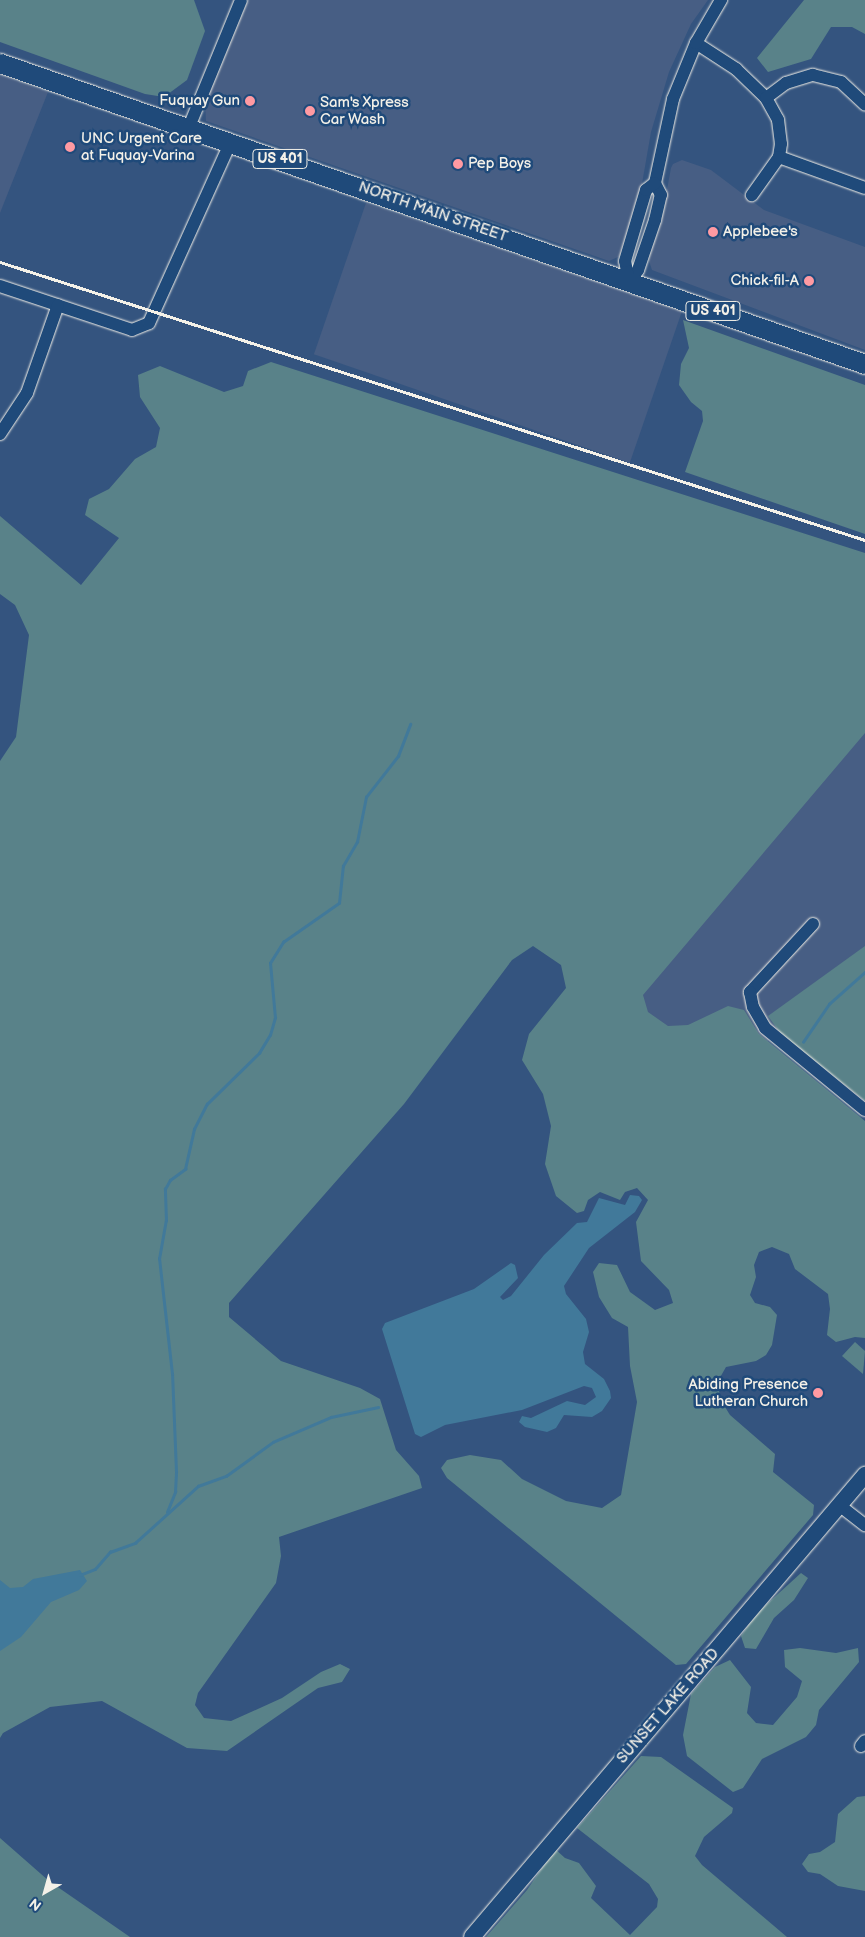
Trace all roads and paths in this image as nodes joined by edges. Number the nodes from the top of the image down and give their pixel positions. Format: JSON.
{"nodes":[{"id":1,"x":241,"y":0,"type":"edge"},
{"id":2,"x":721,"y":0,"type":"edge"},
{"id":3,"x":696,"y":43,"type":"junction"},
{"id":4,"x":0,"y":63,"type":"edge"},
{"id":5,"x":766,"y":98,"type":"junction"},
{"id":6,"x":865,"y":104,"type":"edge"},
{"id":7,"x":189,"y":127,"type":"junction"},
{"id":8,"x":231,"y":142,"type":"junction"},
{"id":9,"x":778,"y":157,"type":"junction"},
{"id":10,"x":865,"y":188,"type":"edge"},
{"id":11,"x":752,"y":195,"type":"dead end"},
{"id":12,"x":629,"y":282,"type":"junction"},
{"id":13,"x":0,"y":286,"type":"edge"},
{"id":14,"x":58,"y":306,"type":"junction"},
{"id":15,"x":865,"y":364,"type":"edge"},
{"id":16,"x":0,"y":434,"type":"edge"},
{"id":17,"x":813,"y":924,"type":"dead end"},
{"id":18,"x":865,"y":1110,"type":"edge"},
{"id":19,"x":865,"y":1475,"type":"edge"},
{"id":20,"x":840,"y":1505,"type":"junction"},
{"id":21,"x":865,"y":1525,"type":"edge"},
{"id":22,"x":472,"y":1937,"type":"edge"}],
"edges":[{"from":1,"to":7,"type":"street"},
{"from":2,"to":3,"type":"street"},
{"from":3,"to":5,"type":"street"},
{"from":3,"to":12,"type":"street"},
{"from":4,"to":7,"type":"highway","name":"NORTH MAIN STREET","number":"US 401"},
{"from":5,"to":6,"type":"street"},
{"from":5,"to":9,"type":"street"},
{"from":7,"to":8,"type":"highway","name":"NORTH MAIN STREET","number":"US 401"},
{"from":8,"to":12,"type":"highway","name":"NORTH MAIN STREET","number":"US 401"},
{"from":8,"to":14,"type":"street"},
{"from":9,"to":10,"type":"street"},
{"from":9,"to":11,"type":"street"},
{"from":12,"to":15,"type":"highway","name":"NORTH MAIN STREET","number":"US 401"},
{"from":13,"to":14,"type":"street"},
{"from":14,"to":16,"type":"street"},
{"from":17,"to":18,"type":"street"},
{"from":19,"to":20,"type":"main road","name":"SUNSET LAKE ROAD"},
{"from":20,"to":21,"type":"street"},
{"from":20,"to":22,"type":"main road","name":"SUNSET LAKE ROAD"}]}
